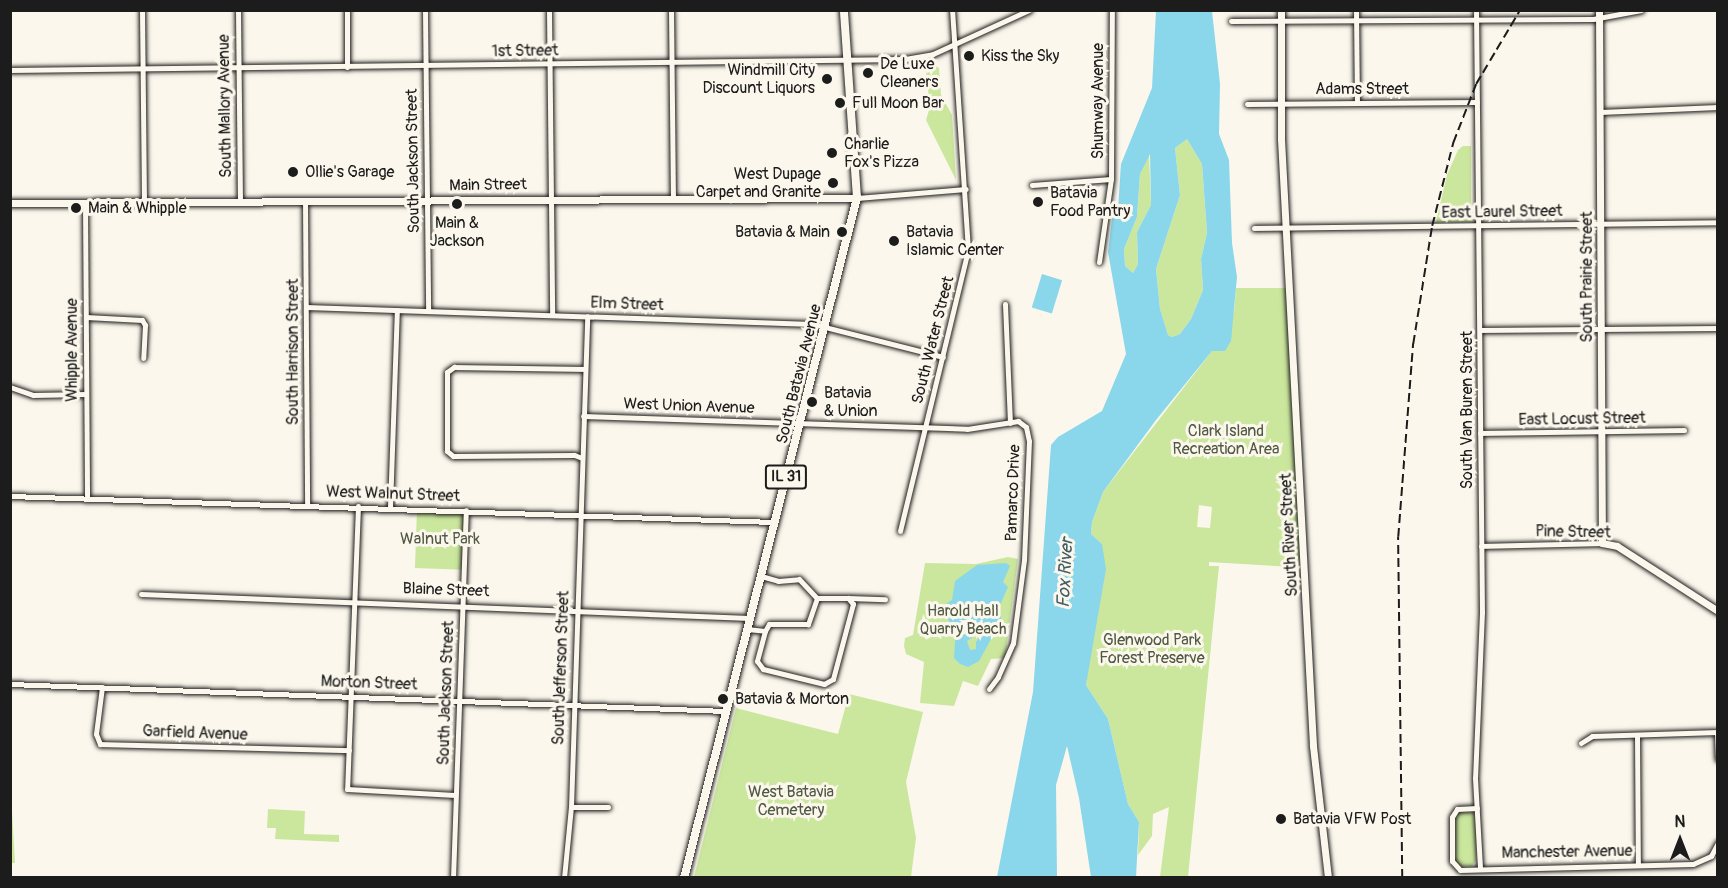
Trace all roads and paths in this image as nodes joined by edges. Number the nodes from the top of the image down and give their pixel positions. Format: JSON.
{"nodes":[{"id":1,"x":142,"y":10,"type":"edge"},
{"id":2,"x":238,"y":10,"type":"edge"},
{"id":3,"x":347,"y":10,"type":"edge"},
{"id":4,"x":425,"y":10,"type":"edge"},
{"id":5,"x":549,"y":10,"type":"edge"},
{"id":6,"x":671,"y":10,"type":"edge"},
{"id":7,"x":844,"y":10,"type":"edge"},
{"id":8,"x":952,"y":10,"type":"edge"},
{"id":9,"x":1029,"y":10,"type":"edge"},
{"id":10,"x":1112,"y":10,"type":"edge"},
{"id":11,"x":1281,"y":10,"type":"edge"},
{"id":12,"x":1356,"y":10,"type":"edge"},
{"id":13,"x":1476,"y":10,"type":"edge"},
{"id":14,"x":1641,"y":10,"type":"edge"},
{"id":15,"x":1599,"y":14,"type":"edge"},
{"id":16,"x":1281,"y":20,"type":"junction"},
{"id":17,"x":1356,"y":20,"type":"junction"},
{"id":18,"x":1476,"y":20,"type":"junction"},
{"id":19,"x":1231,"y":21,"type":"dead end"},
{"id":20,"x":954,"y":43,"type":"junction"},
{"id":21,"x":848,"y":59,"type":"junction"},
{"id":22,"x":671,"y":62,"type":"junction"},
{"id":23,"x":549,"y":64,"type":"junction"},
{"id":24,"x":426,"y":66,"type":"junction"},
{"id":25,"x":347,"y":67,"type":"junction"},
{"id":26,"x":143,"y":69,"type":"junction"},
{"id":27,"x":239,"y":69,"type":"junction"},
{"id":28,"x":10,"y":70,"type":"edge"},
{"id":29,"x":1357,"y":102,"type":"junction"},
{"id":30,"x":1477,"y":102,"type":"junction"},
{"id":31,"x":1281,"y":103,"type":"junction"},
{"id":32,"x":1247,"y":104,"type":"dead end"},
{"id":33,"x":1718,"y":107,"type":"edge"},
{"id":34,"x":1600,"y":112,"type":"junction"},
{"id":35,"x":1111,"y":179,"type":"junction"},
{"id":36,"x":1032,"y":185,"type":"dead end"},
{"id":37,"x":966,"y":189,"type":"junction"},
{"id":38,"x":673,"y":197,"type":"junction"},
{"id":39,"x":551,"y":198,"type":"junction"},
{"id":40,"x":856,"y":198,"type":"junction"},
{"id":41,"x":427,"y":199,"type":"junction"},
{"id":42,"x":305,"y":200,"type":"junction"},
{"id":43,"x":144,"y":201,"type":"junction"},
{"id":44,"x":240,"y":201,"type":"junction"},
{"id":45,"x":85,"y":202,"type":"junction"},
{"id":46,"x":10,"y":203,"type":"edge"},
{"id":47,"x":1718,"y":222,"type":"edge"},
{"id":48,"x":1600,"y":224,"type":"junction"},
{"id":49,"x":1478,"y":226,"type":"junction"},
{"id":50,"x":1254,"y":228,"type":"dead end"},
{"id":51,"x":1286,"y":228,"type":"junction"},
{"id":52,"x":1099,"y":262,"type":"dead end"},
{"id":53,"x":1005,"y":304,"type":"dead end"},
{"id":54,"x":306,"y":306,"type":"junction"},
{"id":55,"x":398,"y":310,"type":"junction"},
{"id":56,"x":429,"y":311,"type":"junction"},
{"id":57,"x":552,"y":315,"type":"junction"},
{"id":58,"x":587,"y":316,"type":"junction"},
{"id":59,"x":86,"y":317,"type":"junction"},
{"id":60,"x":825,"y":326,"type":"junction"},
{"id":61,"x":1718,"y":328,"type":"edge"},
{"id":62,"x":1600,"y":329,"type":"junction"},
{"id":63,"x":1480,"y":330,"type":"junction"},
{"id":64,"x":943,"y":357,"type":"junction"},
{"id":65,"x":143,"y":358,"type":"dead end"},
{"id":66,"x":585,"y":369,"type":"junction"},
{"id":67,"x":10,"y":387,"type":"edge"},
{"id":68,"x":86,"y":394,"type":"junction"},
{"id":69,"x":583,"y":416,"type":"junction"},
{"id":70,"x":1010,"y":423,"type":"junction"},
{"id":71,"x":800,"y":424,"type":"junction"},
{"id":72,"x":926,"y":429,"type":"junction"},
{"id":73,"x":1684,"y":430,"type":"dead end"},
{"id":74,"x":1601,"y":432,"type":"junction"},
{"id":75,"x":1480,"y":434,"type":"junction"},
{"id":76,"x":582,"y":458,"type":"junction"},
{"id":77,"x":10,"y":496,"type":"edge"},
{"id":78,"x":87,"y":498,"type":"junction"},
{"id":79,"x":307,"y":504,"type":"junction"},
{"id":80,"x":358,"y":506,"type":"junction"},
{"id":81,"x":390,"y":507,"type":"junction"},
{"id":82,"x":466,"y":510,"type":"junction"},
{"id":83,"x":580,"y":514,"type":"junction"},
{"id":84,"x":774,"y":522,"type":"junction"},
{"id":85,"x":900,"y":531,"type":"dead end"},
{"id":86,"x":1602,"y":543,"type":"junction"},
{"id":87,"x":1481,"y":546,"type":"junction"},
{"id":88,"x":761,"y":576,"type":"junction"},
{"id":89,"x":141,"y":594,"type":"dead end"},
{"id":90,"x":818,"y":598,"type":"junction"},
{"id":91,"x":848,"y":598,"type":"junction"},
{"id":92,"x":885,"y":599,"type":"dead end"},
{"id":93,"x":353,"y":600,"type":"junction"},
{"id":94,"x":462,"y":604,"type":"junction"},
{"id":95,"x":577,"y":609,"type":"junction"},
{"id":96,"x":1718,"y":611,"type":"edge"},
{"id":97,"x":750,"y":618,"type":"junction"},
{"id":98,"x":747,"y":629,"type":"junction"},
{"id":99,"x":765,"y":631,"type":"junction"},
{"id":100,"x":10,"y":684,"type":"edge"},
{"id":101,"x":102,"y":687,"type":"junction"},
{"id":102,"x":989,"y":689,"type":"dead end"},
{"id":103,"x":351,"y":697,"type":"junction"},
{"id":104,"x":459,"y":699,"type":"junction"},
{"id":105,"x":573,"y":704,"type":"junction"},
{"id":106,"x":726,"y":711,"type":"junction"},
{"id":107,"x":1717,"y":732,"type":"edge"},
{"id":108,"x":1637,"y":735,"type":"junction"},
{"id":109,"x":1581,"y":743,"type":"dead end"},
{"id":110,"x":349,"y":750,"type":"junction"},
{"id":111,"x":1718,"y":759,"type":"edge"},
{"id":112,"x":455,"y":795,"type":"junction"},
{"id":113,"x":571,"y":807,"type":"junction"},
{"id":114,"x":608,"y":807,"type":"dead end"},
{"id":115,"x":1478,"y":808,"type":"junction"},
{"id":116,"x":1718,"y":843,"type":"edge"},
{"id":117,"x":1638,"y":864,"type":"junction"},
{"id":118,"x":1480,"y":867,"type":"junction"},
{"id":119,"x":453,"y":878,"type":"edge"},
{"id":120,"x":564,"y":878,"type":"edge"},
{"id":121,"x":684,"y":878,"type":"edge"},
{"id":122,"x":1328,"y":878,"type":"edge"}],
"edges":[{"from":1,"to":26,"type":"street"},
{"from":2,"to":27,"type":"street","name":"South Mallory Avenue"},
{"from":3,"to":25,"type":"street"},
{"from":4,"to":24,"type":"street","name":"South Jackson Street"},
{"from":5,"to":23,"type":"street"},
{"from":6,"to":22,"type":"street"},
{"from":7,"to":21,"type":"main road","name":"South Batavia Avenue","number":"IL 31"},
{"from":8,"to":20,"type":"street","name":"South Water Street"},
{"from":9,"to":20,"type":"street","name":"1st Street"},
{"from":10,"to":35,"type":"street","name":"Shumway Avenue"},
{"from":11,"to":16,"type":"main road","name":"South River Street"},
{"from":12,"to":17,"type":"street"},
{"from":13,"to":18,"type":"street","name":"South Van Buren Street"},
{"from":14,"to":15,"type":"street"},
{"from":15,"to":18,"type":"street"},
{"from":15,"to":34,"type":"main road","name":"South Prairie Street"},
{"from":16,"to":17,"type":"street"},
{"from":16,"to":19,"type":"street"},
{"from":16,"to":31,"type":"main road","name":"South River Street"},
{"from":17,"to":18,"type":"street"},
{"from":17,"to":29,"type":"street"},
{"from":18,"to":30,"type":"street","name":"South Van Buren Street"},
{"from":20,"to":21,"type":"street","name":"1st Street"},
{"from":20,"to":37,"type":"street","name":"South Water Street"},
{"from":21,"to":22,"type":"street","name":"1st Street"},
{"from":21,"to":40,"type":"main road","name":"South Batavia Avenue","number":"IL 31"},
{"from":22,"to":23,"type":"street","name":"1st Street"},
{"from":22,"to":38,"type":"street"},
{"from":23,"to":24,"type":"street","name":"1st Street"},
{"from":23,"to":39,"type":"street"},
{"from":24,"to":25,"type":"street","name":"1st Street"},
{"from":24,"to":41,"type":"street","name":"South Jackson Street"},
{"from":25,"to":27,"type":"street","name":"1st Street"},
{"from":26,"to":27,"type":"street","name":"1st Street"},
{"from":26,"to":28,"type":"street","name":"1st Street"},
{"from":26,"to":43,"type":"street"},
{"from":27,"to":44,"type":"street","name":"South Mallory Avenue"},
{"from":29,"to":30,"type":"street","name":"Adams Street"},
{"from":29,"to":31,"type":"street","name":"Adams Street"},
{"from":30,"to":49,"type":"street","name":"South Van Buren Street"},
{"from":31,"to":32,"type":"street","name":"Adams Street"},
{"from":31,"to":51,"type":"main road","name":"South River Street"},
{"from":33,"to":34,"type":"street"},
{"from":34,"to":48,"type":"main road","name":"South Prairie Street"},
{"from":35,"to":36,"type":"street"},
{"from":35,"to":52,"type":"street","name":"Shumway Avenue"},
{"from":37,"to":40,"type":"street","name":"Main Street"},
{"from":37,"to":64,"type":"street","name":"South Water Street"},
{"from":38,"to":39,"type":"main road","name":"Main Street"},
{"from":38,"to":40,"type":"main road","name":"Main Street"},
{"from":39,"to":41,"type":"main road","name":"Main Street"},
{"from":39,"to":57,"type":"street"},
{"from":40,"to":60,"type":"main road","name":"South Batavia Avenue","number":"IL 31"},
{"from":41,"to":42,"type":"main road","name":"Main Street"},
{"from":41,"to":56,"type":"street","name":"South Jackson Street"},
{"from":42,"to":44,"type":"main road","name":"Main Street"},
{"from":42,"to":54,"type":"street","name":"South Harrison Street"},
{"from":43,"to":44,"type":"main road","name":"Main Street"},
{"from":43,"to":45,"type":"main road","name":"Main Street"},
{"from":45,"to":46,"type":"main road","name":"Main Street"},
{"from":45,"to":59,"type":"street","name":"Whipple Avenue"},
{"from":47,"to":48,"type":"street","name":"East Laurel Street"},
{"from":48,"to":49,"type":"street","name":"East Laurel Street"},
{"from":48,"to":62,"type":"main road","name":"South Prairie Street"},
{"from":49,"to":51,"type":"street","name":"East Laurel Street"},
{"from":49,"to":63,"type":"street","name":"South Van Buren Street"},
{"from":50,"to":51,"type":"street","name":"East Laurel Street"},
{"from":51,"to":122,"type":"main road","name":"South River Street"},
{"from":53,"to":70,"type":"street","name":"Pamarco Drive"},
{"from":54,"to":55,"type":"street","name":"Elm Street"},
{"from":54,"to":79,"type":"street","name":"South Harrison Street"},
{"from":55,"to":56,"type":"street","name":"Elm Street"},
{"from":55,"to":81,"type":"street"},
{"from":56,"to":57,"type":"street","name":"Elm Street"},
{"from":57,"to":58,"type":"street","name":"Elm Street"},
{"from":58,"to":60,"type":"street","name":"Elm Street"},
{"from":58,"to":66,"type":"street","name":"South Jefferson Street"},
{"from":59,"to":65,"type":"street"},
{"from":59,"to":68,"type":"street","name":"Whipple Avenue"},
{"from":60,"to":64,"type":"street","name":"Elm Street"},
{"from":60,"to":71,"type":"main road","name":"South Batavia Avenue","number":"IL 31"},
{"from":61,"to":62,"type":"street"},
{"from":62,"to":63,"type":"street"},
{"from":62,"to":74,"type":"main road","name":"South Prairie Street"},
{"from":63,"to":75,"type":"street","name":"South Van Buren Street"},
{"from":64,"to":72,"type":"street","name":"South Water Street"},
{"from":66,"to":69,"type":"street","name":"South Jefferson Street"},
{"from":66,"to":76,"type":"street"},
{"from":67,"to":68,"type":"street"},
{"from":68,"to":78,"type":"street","name":"Whipple Avenue"},
{"from":69,"to":71,"type":"street","name":"West Union Avenue"},
{"from":69,"to":76,"type":"street","name":"South Jefferson Street"},
{"from":70,"to":72,"type":"street","name":"West Union Avenue"},
{"from":70,"to":102,"type":"street","name":"Pamarco Drive"},
{"from":71,"to":72,"type":"street","name":"West Union Avenue"},
{"from":71,"to":84,"type":"main road","name":"South Batavia Avenue","number":"IL 31"},
{"from":72,"to":85,"type":"street","name":"South Water Street"},
{"from":73,"to":74,"type":"street","name":"East Locust Street"},
{"from":74,"to":75,"type":"street","name":"East Locust Street"},
{"from":74,"to":86,"type":"main road","name":"South Prairie Street"},
{"from":75,"to":87,"type":"street","name":"South Van Buren Street"},
{"from":76,"to":83,"type":"street","name":"South Jefferson Street"},
{"from":77,"to":78,"type":"street","name":"West Walnut Street"},
{"from":78,"to":79,"type":"street","name":"West Walnut Street"},
{"from":79,"to":80,"type":"street","name":"West Walnut Street"},
{"from":80,"to":81,"type":"street","name":"West Walnut Street"},
{"from":80,"to":93,"type":"street"},
{"from":81,"to":82,"type":"street","name":"West Walnut Street"},
{"from":82,"to":83,"type":"street","name":"West Walnut Street"},
{"from":82,"to":94,"type":"street","name":"South Jackson Street"},
{"from":83,"to":84,"type":"street","name":"West Walnut Street"},
{"from":83,"to":95,"type":"street","name":"South Jefferson Street"},
{"from":84,"to":88,"type":"main road","name":"South Batavia Avenue","number":"IL 31"},
{"from":86,"to":87,"type":"street","name":"Pine Street"},
{"from":86,"to":96,"type":"main road","name":"Pine Street"},
{"from":87,"to":115,"type":"street","name":"South Van Buren Street"},
{"from":88,"to":90,"type":"street"},
{"from":88,"to":97,"type":"main road","name":"South Batavia Avenue","number":"IL 31"},
{"from":89,"to":93,"type":"street","name":"Blaine Street"},
{"from":90,"to":91,"type":"street"},
{"from":90,"to":99,"type":"street"},
{"from":91,"to":92,"type":"street"},
{"from":91,"to":99,"type":"street"},
{"from":93,"to":94,"type":"street","name":"Blaine Street"},
{"from":93,"to":103,"type":"street"},
{"from":94,"to":95,"type":"street","name":"Blaine Street"},
{"from":94,"to":104,"type":"street","name":"South Jackson Street"},
{"from":95,"to":97,"type":"street","name":"Blaine Street"},
{"from":95,"to":105,"type":"street","name":"South Jefferson Street"},
{"from":97,"to":98,"type":"main road","name":"South Batavia Avenue","number":"IL 31"},
{"from":98,"to":99,"type":"street"},
{"from":98,"to":106,"type":"main road","name":"South Batavia Avenue","number":"IL 31"},
{"from":100,"to":101,"type":"street","name":"Morton Street"},
{"from":101,"to":103,"type":"street","name":"Morton Street"},
{"from":101,"to":110,"type":"street","name":"Garfield Avenue"},
{"from":103,"to":104,"type":"street","name":"Morton Street"},
{"from":103,"to":110,"type":"street"},
{"from":104,"to":105,"type":"street","name":"Morton Street"},
{"from":104,"to":112,"type":"street","name":"South Jackson Street"},
{"from":105,"to":106,"type":"street","name":"Morton Street"},
{"from":105,"to":113,"type":"street","name":"South Jefferson Street"},
{"from":106,"to":121,"type":"main road","name":"South Batavia Avenue","number":"IL 31"},
{"from":107,"to":108,"type":"street"},
{"from":107,"to":111,"type":"street"},
{"from":108,"to":109,"type":"street"},
{"from":108,"to":117,"type":"street"},
{"from":110,"to":112,"type":"street"},
{"from":112,"to":119,"type":"street","name":"South Jackson Street"},
{"from":113,"to":114,"type":"street"},
{"from":113,"to":120,"type":"street","name":"South Jefferson Street"},
{"from":115,"to":118,"type":"street","name":"South Van Buren Street"},
{"from":115,"to":118,"type":"street"},
{"from":116,"to":117,"type":"street","name":"Manchester Avenue"},
{"from":117,"to":118,"type":"street","name":"Manchester Avenue"}]}
